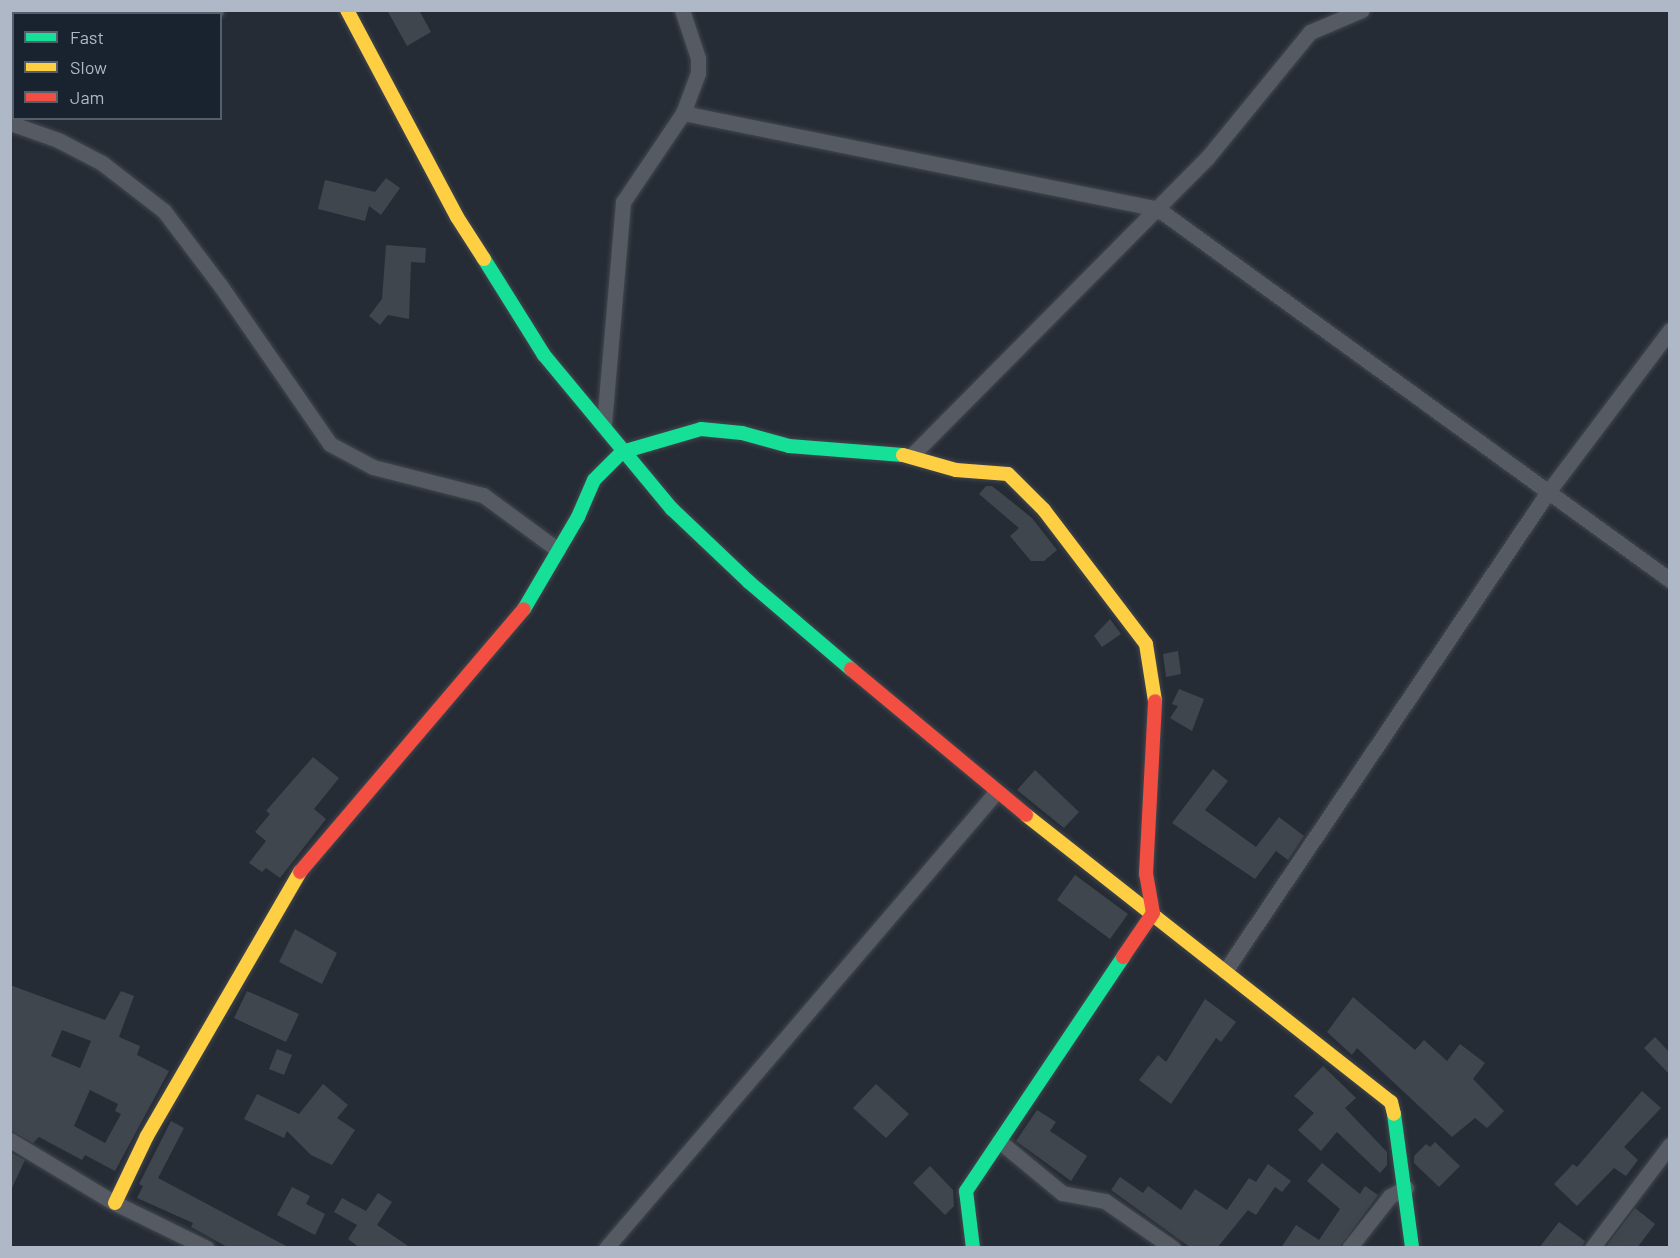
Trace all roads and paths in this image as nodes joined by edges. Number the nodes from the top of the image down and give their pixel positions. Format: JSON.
{"nodes":[{"id":1,"x":347,"y":10,"type":"edge"},
{"id":2,"x":1362,"y":10,"type":"edge"},
{"id":3,"x":682,"y":11,"type":"edge"},
{"id":4,"x":683,"y":113,"type":"junction"},
{"id":5,"x":10,"y":123,"type":"edge"},
{"id":6,"x":1158,"y":209,"type":"junction"},
{"id":7,"x":1670,"y":330,"type":"edge"},
{"id":8,"x":604,"y":424,"type":"junction"},
{"id":9,"x":622,"y":452,"type":"junction"},
{"id":10,"x":911,"y":456,"type":"junction"},
{"id":11,"x":1548,"y":492,"type":"junction"},
{"id":12,"x":558,"y":550,"type":"junction"},
{"id":13,"x":1670,"y":580,"type":"edge"},
{"id":14,"x":996,"y":792,"type":"junction"},
{"id":15,"x":1153,"y":914,"type":"junction"},
{"id":16,"x":1225,"y":971,"type":"junction"},
{"id":17,"x":10,"y":1140,"type":"edge"},
{"id":18,"x":999,"y":1141,"type":"junction"},
{"id":19,"x":1670,"y":1145,"type":"edge"},
{"id":20,"x":1406,"y":1188,"type":"junction"},
{"id":21,"x":115,"y":1203,"type":"junction"},
{"id":22,"x":207,"y":1248,"type":"edge"},
{"id":23,"x":606,"y":1248,"type":"edge"},
{"id":24,"x":974,"y":1248,"type":"edge"},
{"id":25,"x":1173,"y":1248,"type":"edge"},
{"id":26,"x":1349,"y":1248,"type":"edge"},
{"id":27,"x":1412,"y":1248,"type":"edge"},
{"id":28,"x":1592,"y":1248,"type":"edge"}],
"edges":[{"from":1,"to":8,"type":"street"},
{"from":2,"to":6,"type":"street"},
{"from":3,"to":4,"type":"street"},
{"from":4,"to":6,"type":"street"},
{"from":4,"to":8,"type":"street"},
{"from":5,"to":12,"type":"street"},
{"from":6,"to":10,"type":"street"},
{"from":6,"to":11,"type":"street"},
{"from":7,"to":11,"type":"street"},
{"from":8,"to":9,"type":"street"},
{"from":9,"to":10,"type":"street"},
{"from":9,"to":12,"type":"street"},
{"from":9,"to":14,"type":"street"},
{"from":10,"to":15,"type":"street"},
{"from":11,"to":13,"type":"street"},
{"from":11,"to":16,"type":"street"},
{"from":12,"to":21,"type":"street"},
{"from":14,"to":15,"type":"street"},
{"from":14,"to":23,"type":"street"},
{"from":15,"to":16,"type":"street"},
{"from":15,"to":18,"type":"street"},
{"from":16,"to":20,"type":"street"},
{"from":17,"to":21,"type":"street"},
{"from":18,"to":24,"type":"street"},
{"from":18,"to":25,"type":"street"},
{"from":19,"to":28,"type":"street"},
{"from":20,"to":26,"type":"street"},
{"from":20,"to":27,"type":"street"},
{"from":21,"to":22,"type":"street"}]}
